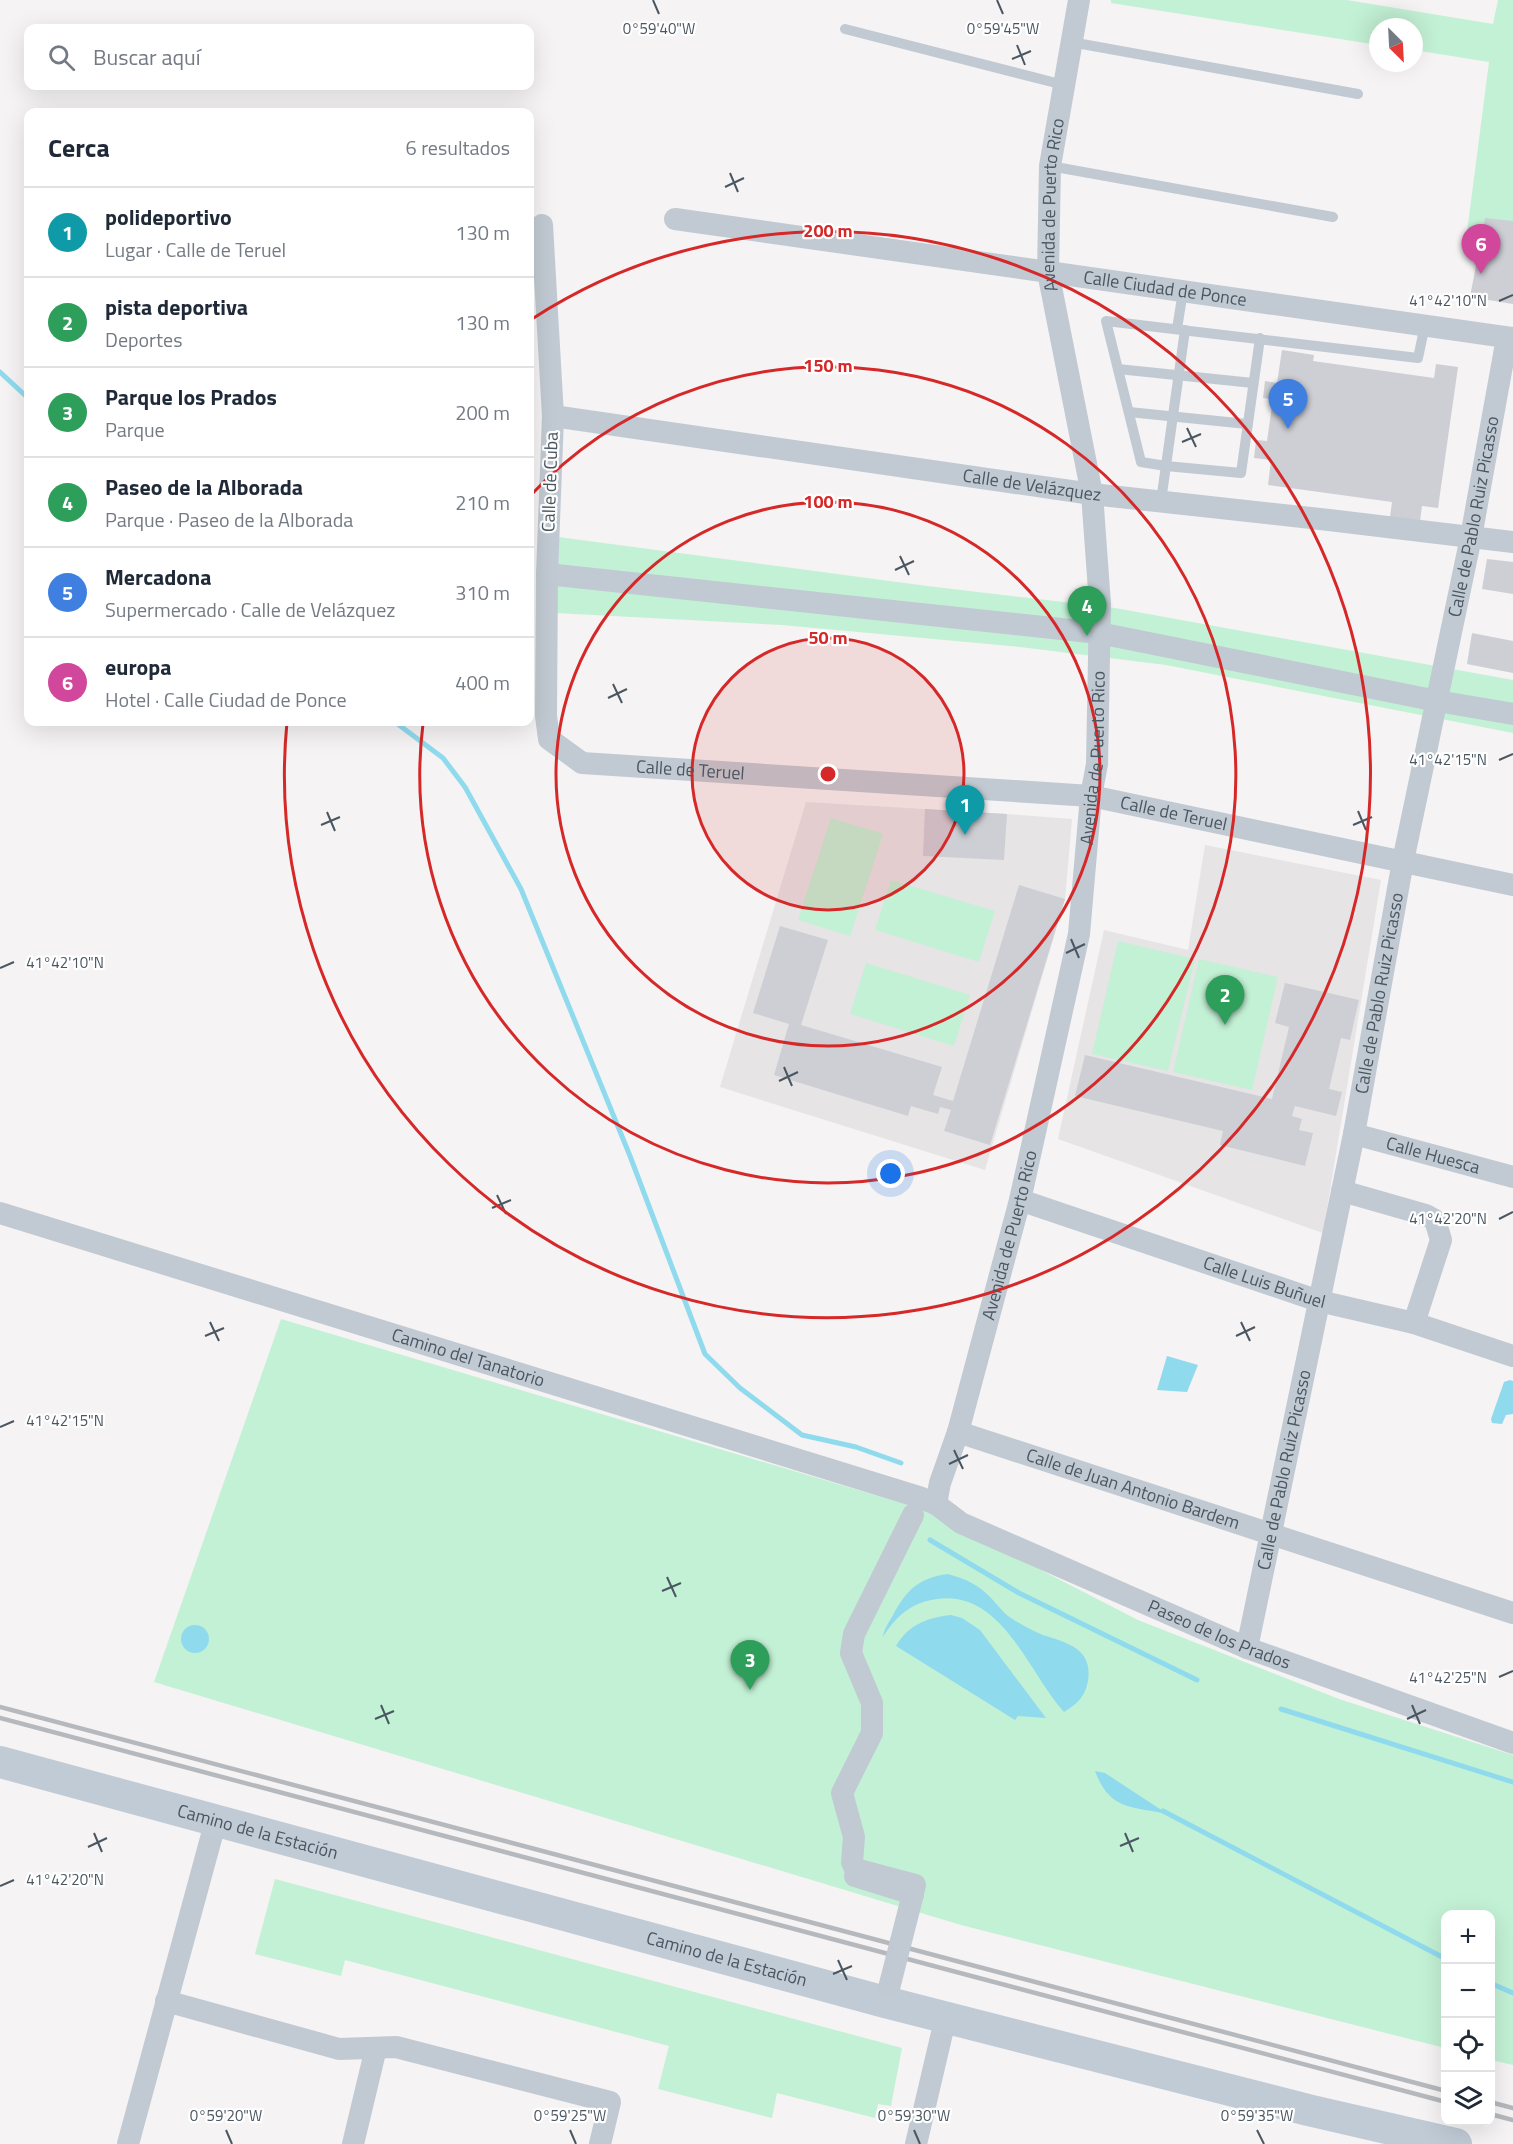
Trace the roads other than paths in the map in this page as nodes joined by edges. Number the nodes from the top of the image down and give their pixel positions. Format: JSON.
{"nodes":[{"id":1,"x":1079,"y":0,"type":"edge"},
{"id":2,"x":845,"y":29,"type":"dead end"},
{"id":3,"x":1071,"y":42,"type":"junction"},
{"id":4,"x":1064,"y":85,"type":"junction"},
{"id":5,"x":1358,"y":94,"type":"dead end"},
{"id":6,"x":1050,"y":166,"type":"junction"},
{"id":7,"x":1333,"y":217,"type":"dead end"},
{"id":8,"x":675,"y":219,"type":"dead end"},
{"id":9,"x":542,"y":225,"type":"dead end"},
{"id":10,"x":1048,"y":272,"type":"junction"},
{"id":11,"x":1183,"y":291,"type":"junction"},
{"id":12,"x":1425,"y":325,"type":"junction"},
{"id":13,"x":1181,"y":329,"type":"junction"},
{"id":14,"x":1260,"y":338,"type":"junction"},
{"id":15,"x":1510,"y":338,"type":"edge"},
{"id":16,"x":1118,"y":369,"type":"junction"},
{"id":17,"x":1179,"y":375,"type":"junction"},
{"id":18,"x":1253,"y":383,"type":"junction"},
{"id":19,"x":1128,"y":412,"type":"junction"},
{"id":20,"x":553,"y":416,"type":"junction"},
{"id":21,"x":1173,"y":417,"type":"junction"},
{"id":22,"x":1247,"y":424,"type":"junction"},
{"id":23,"x":1166,"y":466,"type":"junction"},
{"id":24,"x":1092,"y":494,"type":"junction"},
{"id":25,"x":1161,"y":501,"type":"junction"},
{"id":26,"x":1471,"y":537,"type":"junction"},
{"id":27,"x":1513,"y":542,"type":"edge"},
{"id":28,"x":547,"y":574,"type":"junction"},
{"id":29,"x":1099,"y":633,"type":"junction"},
{"id":30,"x":1437,"y":701,"type":"junction"},
{"id":31,"x":1513,"y":714,"type":"edge"},
{"id":32,"x":549,"y":739,"type":"joint"},
{"id":33,"x":1091,"y":796,"type":"junction"},
{"id":34,"x":1403,"y":861,"type":"junction"},
{"id":35,"x":1513,"y":885,"type":"edge"},
{"id":36,"x":1354,"y":1134,"type":"junction"},
{"id":37,"x":1513,"y":1177,"type":"edge"},
{"id":38,"x":1342,"y":1191,"type":"junction"},
{"id":39,"x":1020,"y":1200,"type":"junction"},
{"id":40,"x":0,"y":1213,"type":"edge"},
{"id":41,"x":1319,"y":1301,"type":"junction"},
{"id":42,"x":1414,"y":1323,"type":"junction"},
{"id":43,"x":1513,"y":1356,"type":"edge"},
{"id":44,"x":958,"y":1432,"type":"junction"},
{"id":45,"x":936,"y":1504,"type":"junction"},
{"id":46,"x":913,"y":1515,"type":"dead end"},
{"id":47,"x":1271,"y":1534,"type":"junction"},
{"id":48,"x":1513,"y":1613,"type":"edge"},
{"id":49,"x":1247,"y":1648,"type":"junction"},
{"id":50,"x":1513,"y":1743,"type":"edge"},
{"id":51,"x":0,"y":1762,"type":"edge"},
{"id":52,"x":216,"y":1820,"type":"junction"},
{"id":53,"x":889,"y":1988,"type":"dead end"},
{"id":54,"x":166,"y":2001,"type":"junction"},
{"id":55,"x":946,"y":2016,"type":"junction"},
{"id":56,"x":376,"y":2048,"type":"junction"},
{"id":57,"x":128,"y":2144,"type":"edge"},
{"id":58,"x":353,"y":2144,"type":"edge"},
{"id":59,"x":600,"y":2144,"type":"edge"},
{"id":60,"x":916,"y":2144,"type":"edge"},
{"id":61,"x":1456,"y":2144,"type":"edge"}],
"edges":[{"from":1,"to":3,"type":"street","name":"Avenida de Puerto Rico"},
{"from":2,"to":4,"type":"lane"},
{"from":3,"to":4,"type":"street","name":"Avenida de Puerto Rico"},
{"from":3,"to":5,"type":"lane"},
{"from":4,"to":6,"type":"street","name":"Avenida de Puerto Rico"},
{"from":6,"to":7,"type":"lane"},
{"from":6,"to":10,"type":"street","name":"Avenida de Puerto Rico"},
{"from":8,"to":10,"type":"street","name":"Calle Ciudad de Ponce"},
{"from":9,"to":20,"type":"street","name":"Calle de Cuba"},
{"from":10,"to":11,"type":"street","name":"Calle Ciudad de Ponce"},
{"from":10,"to":24,"type":"street","name":"Avenida de Puerto Rico"},
{"from":11,"to":12,"type":"street","name":"Calle Ciudad de Ponce"},
{"from":11,"to":13,"type":"lane"},
{"from":12,"to":14,"type":"lane"},
{"from":12,"to":15,"type":"street","name":"Calle Ciudad de Ponce"},
{"from":13,"to":14,"type":"lane"},
{"from":13,"to":16,"type":"lane"},
{"from":13,"to":17,"type":"lane"},
{"from":14,"to":18,"type":"lane"},
{"from":15,"to":26,"type":"street","name":"Calle de Pablo Ruiz Picasso"},
{"from":16,"to":17,"type":"lane"},
{"from":16,"to":19,"type":"lane"},
{"from":17,"to":18,"type":"lane"},
{"from":17,"to":21,"type":"lane"},
{"from":18,"to":22,"type":"lane"},
{"from":19,"to":21,"type":"lane"},
{"from":19,"to":23,"type":"lane"},
{"from":20,"to":24,"type":"street","name":"Calle de Velázquez"},
{"from":20,"to":28,"type":"street","name":"Calle de Cuba"},
{"from":21,"to":22,"type":"lane"},
{"from":21,"to":23,"type":"lane"},
{"from":22,"to":23,"type":"lane"},
{"from":23,"to":25,"type":"lane"},
{"from":24,"to":25,"type":"street","name":"Calle de Velázquez"},
{"from":24,"to":29,"type":"street","name":"Avenida de Puerto Rico"},
{"from":25,"to":26,"type":"street","name":"Calle de Velázquez"},
{"from":26,"to":27,"type":"street","name":"Calle de Velázquez"},
{"from":26,"to":30,"type":"street","name":"Calle de Pablo Ruiz Picasso"},
{"from":28,"to":29,"type":"street"},
{"from":28,"to":32,"type":"street","name":"Calle de Cuba"},
{"from":29,"to":30,"type":"street"},
{"from":29,"to":33,"type":"street","name":"Avenida de Puerto Rico"},
{"from":30,"to":31,"type":"street"},
{"from":30,"to":34,"type":"street","name":"Calle de Pablo Ruiz Picasso"},
{"from":32,"to":33,"type":"street","name":"Calle de Teruel"},
{"from":33,"to":34,"type":"street","name":"Calle de Teruel"},
{"from":33,"to":39,"type":"street","name":"Avenida de Puerto Rico"},
{"from":34,"to":35,"type":"street","name":"Calle de Teruel"},
{"from":34,"to":36,"type":"street","name":"Calle de Pablo Ruiz Picasso"},
{"from":36,"to":37,"type":"street","name":"Calle Huesca"},
{"from":36,"to":38,"type":"street","name":"Calle de Pablo Ruiz Picasso"},
{"from":38,"to":41,"type":"street","name":"Calle de Pablo Ruiz Picasso"},
{"from":38,"to":42,"type":"street"},
{"from":39,"to":41,"type":"street","name":"Calle Luis Buñuel"},
{"from":39,"to":44,"type":"street","name":"Avenida de Puerto Rico"},
{"from":40,"to":45,"type":"street","name":"Camino del Tanatorio"},
{"from":41,"to":42,"type":"street","name":"Calle Luis Buñuel"},
{"from":41,"to":47,"type":"street","name":"Calle de Pablo Ruiz Picasso"},
{"from":42,"to":43,"type":"street","name":"Calle Luis Buñuel"},
{"from":44,"to":45,"type":"street","name":"Avenida de Puerto Rico"},
{"from":44,"to":47,"type":"street","name":"Calle de Juan Antonio Bardem"},
{"from":45,"to":49,"type":"street","name":"Paseo de los Prados"},
{"from":46,"to":53,"type":"street","bridge":true},
{"from":47,"to":48,"type":"street","name":"Calle de Juan Antonio Bardem"},
{"from":47,"to":49,"type":"street","name":"Calle de Pablo Ruiz Picasso"},
{"from":49,"to":50,"type":"street","name":"Paseo de los Prados"},
{"from":51,"to":52,"type":"street","name":"Camino de la Estación"},
{"from":52,"to":54,"type":"street"},
{"from":52,"to":55,"type":"street","name":"Camino de la Estación"},
{"from":54,"to":56,"type":"street"},
{"from":54,"to":57,"type":"street"},
{"from":55,"to":60,"type":"street"},
{"from":55,"to":61,"type":"street","name":"Camino de la Estación"},
{"from":56,"to":58,"type":"street"},
{"from":56,"to":59,"type":"street"}]}
